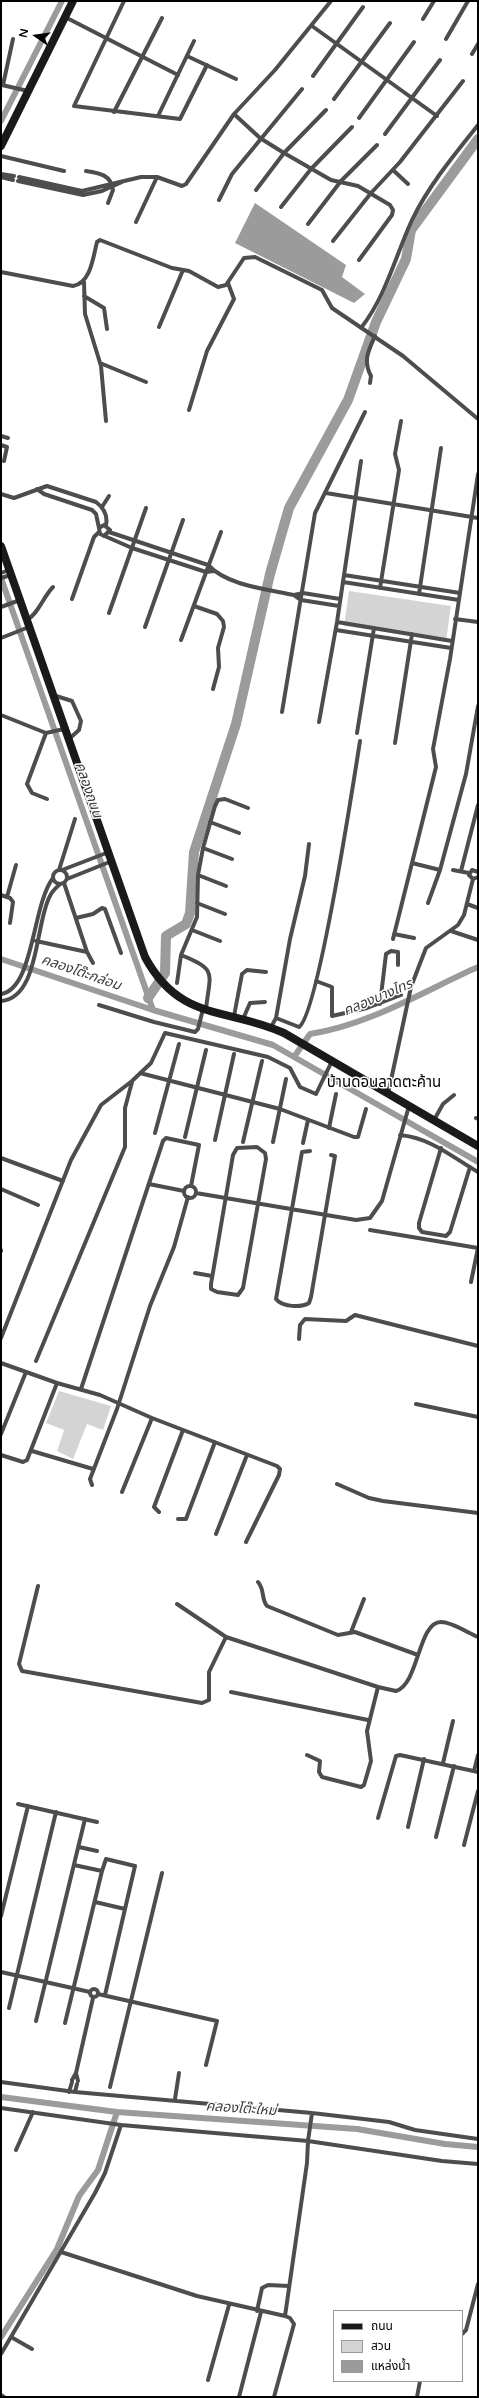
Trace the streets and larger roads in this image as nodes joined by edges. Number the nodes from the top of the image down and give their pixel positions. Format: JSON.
{"nodes":[{"id":1,"x":73,"y":1,"type":"edge"},
{"id":2,"x":124,"y":1,"type":"edge"},
{"id":3,"x":331,"y":1,"type":"edge"},
{"id":4,"x":434,"y":1,"type":"edge"},
{"id":5,"x":468,"y":1,"type":"edge"},
{"id":6,"x":363,"y":7,"type":"dead end"},
{"id":7,"x":65,"y":17,"type":"junction"},
{"id":8,"x":162,"y":18,"type":"dead end"},
{"id":9,"x":423,"y":18,"type":"dead end"},
{"id":10,"x":390,"y":23,"type":"dead end"},
{"id":11,"x":312,"y":26,"type":"junction"},
{"id":12,"x":106,"y":38,"type":"junction"},
{"id":13,"x":13,"y":39,"type":"dead end"},
{"id":14,"x":446,"y":39,"type":"dead end"},
{"id":15,"x":194,"y":41,"type":"dead end"},
{"id":16,"x":414,"y":42,"type":"dead end"},
{"id":17,"x":336,"y":43,"type":"junction"},
{"id":18,"x":478,"y":44,"type":"edge"},
{"id":19,"x":472,"y":54,"type":"dead end"},
{"id":20,"x":142,"y":56,"type":"junction"},
{"id":21,"x":187,"y":56,"type":"junction"},
{"id":22,"x":440,"y":60,"type":"dead end"},
{"id":23,"x":361,"y":62,"type":"junction"},
{"id":24,"x":207,"y":65,"type":"junction"},
{"id":25,"x":178,"y":75,"type":"junction"},
{"id":26,"x":313,"y":76,"type":"dead end"},
{"id":27,"x":236,"y":79,"type":"dead end"},
{"id":28,"x":387,"y":80,"type":"junction"},
{"id":29,"x":463,"y":81,"type":"dead end"},
{"id":30,"x":2,"y":85,"type":"edge"},
{"id":31,"x":302,"y":89,"type":"dead end"},
{"id":32,"x":25,"y":91,"type":"junction"},
{"id":33,"x":412,"y":98,"type":"junction"},
{"id":34,"x":334,"y":99,"type":"dead end"},
{"id":35,"x":326,"y":110,"type":"dead end"},
{"id":36,"x":114,"y":112,"type":"junction"},
{"id":37,"x":234,"y":114,"type":"junction"},
{"id":38,"x":158,"y":116,"type":"junction"},
{"id":39,"x":436,"y":116,"type":"junction"},
{"id":40,"x":359,"y":118,"type":"dead end"},
{"id":41,"x":478,"y":125,"type":"edge"},
{"id":42,"x":352,"y":127,"type":"dead end"},
{"id":43,"x":385,"y":134,"type":"dead end"},
{"id":44,"x":260,"y":138,"type":"junction"},
{"id":45,"x":377,"y":145,"type":"dead end"},
{"id":46,"x":1,"y":146,"type":"edge"},
{"id":47,"x":284,"y":153,"type":"junction"},
{"id":48,"x":1,"y":156,"type":"edge"},
{"id":49,"x":311,"y":169,"type":"junction"},
{"id":50,"x":394,"y":170,"type":"junction"},
{"id":51,"x":64,"y":171,"type":"dead end"},
{"id":52,"x":86,"y":171,"type":"dead end"},
{"id":53,"x":1,"y":174,"type":"edge"},
{"id":54,"x":157,"y":177,"type":"junction"},
{"id":55,"x":1,"y":178,"type":"edge"},
{"id":56,"x":18,"y":179,"type":"dead end"},
{"id":57,"x":341,"y":182,"type":"junction"},
{"id":58,"x":112,"y":184,"type":"junction"},
{"id":59,"x":408,"y":184,"type":"dead end"},
{"id":60,"x":256,"y":190,"type":"dead end"},
{"id":61,"x":371,"y":193,"type":"junction"},
{"id":62,"x":219,"y":200,"type":"dead end"},
{"id":63,"x":108,"y":203,"type":"dead end"},
{"id":64,"x":281,"y":208,"type":"dead end"},
{"id":65,"x":136,"y":222,"type":"dead end"},
{"id":66,"x":308,"y":224,"type":"dead end"},
{"id":67,"x":333,"y":241,"type":"dead end"},
{"id":68,"x":359,"y":260,"type":"dead end"},
{"id":69,"x":183,"y":270,"type":"junction"},
{"id":70,"x":1,"y":272,"type":"edge"},
{"id":71,"x":84,"y":282,"type":"junction"},
{"id":72,"x":228,"y":283,"type":"junction"},
{"id":73,"x":84,"y":296,"type":"junction"},
{"id":74,"x":159,"y":327,"type":"dead end"},
{"id":75,"x":107,"y":329,"type":"dead end"},
{"id":76,"x":363,"y":329,"type":"junction"},
{"id":77,"x":373,"y":336,"type":"junction"},
{"id":78,"x":100,"y":362,"type":"junction"},
{"id":79,"x":146,"y":382,"type":"dead end"},
{"id":80,"x":370,"y":383,"type":"dead end"},
{"id":81,"x":189,"y":410,"type":"dead end"},
{"id":82,"x":365,"y":412,"type":"dead end"},
{"id":83,"x":478,"y":419,"type":"edge"},
{"id":84,"x":401,"y":420,"type":"dead end"},
{"id":85,"x":106,"y":421,"type":"dead end"},
{"id":86,"x":1,"y":436,"type":"edge"},
{"id":87,"x":8,"y":438,"type":"dead end"},
{"id":88,"x":1,"y":445,"type":"edge"},
{"id":89,"x":441,"y":448,"type":"dead end"},
{"id":90,"x":4,"y":461,"type":"dead end"},
{"id":91,"x":361,"y":461,"type":"dead end"},
{"id":92,"x":478,"y":474,"type":"edge"},
{"id":93,"x":37,"y":490,"type":"junction"},
{"id":94,"x":326,"y":493,"type":"junction"},
{"id":95,"x":1,"y":494,"type":"edge"},
{"id":96,"x":109,"y":496,"type":"dead end"},
{"id":97,"x":356,"y":498,"type":"junction"},
{"id":98,"x":394,"y":505,"type":"junction"},
{"id":99,"x":102,"y":507,"type":"junction"},
{"id":100,"x":146,"y":508,"type":"dead end"},
{"id":101,"x":432,"y":510,"type":"junction"},
{"id":102,"x":472,"y":517,"type":"junction"},
{"id":103,"x":478,"y":518,"type":"edge"},
{"id":104,"x":183,"y":520,"type":"dead end"},
{"id":105,"x":106,"y":525,"type":"junction"},
{"id":106,"x":99,"y":530,"type":"junction"},
{"id":107,"x":109,"y":532,"type":"junction"},
{"id":108,"x":220,"y":532,"type":"dead end"},
{"id":109,"x":104,"y":536,"type":"junction"},
{"id":110,"x":135,"y":540,"type":"junction"},
{"id":111,"x":1,"y":546,"type":"edge"},
{"id":112,"x":132,"y":548,"type":"junction"},
{"id":113,"x":171,"y":552,"type":"junction"},
{"id":114,"x":169,"y":560,"type":"junction"},
{"id":115,"x":208,"y":565,"type":"junction"},
{"id":116,"x":206,"y":572,"type":"junction"},
{"id":117,"x":214,"y":572,"type":"junction"},
{"id":118,"x":6,"y":573,"type":"edge"},
{"id":119,"x":344,"y":575,"type":"junction"},
{"id":120,"x":1,"y":578,"type":"edge"},
{"id":121,"x":381,"y":581,"type":"junction"},
{"id":122,"x":343,"y":582,"type":"junction"},
{"id":123,"x":53,"y":587,"type":"dead end"},
{"id":124,"x":420,"y":587,"type":"junction"},
{"id":125,"x":380,"y":588,"type":"junction"},
{"id":126,"x":303,"y":593,"type":"junction"},
{"id":127,"x":460,"y":593,"type":"junction"},
{"id":128,"x":419,"y":594,"type":"junction"},
{"id":129,"x":294,"y":595,"type":"junction"},
{"id":130,"x":340,"y":598,"type":"junction"},
{"id":131,"x":72,"y":599,"type":"dead end"},
{"id":132,"x":301,"y":600,"type":"junction"},
{"id":133,"x":459,"y":600,"type":"junction"},
{"id":134,"x":18,"y":601,"type":"junction"},
{"id":135,"x":194,"y":606,"type":"junction"},
{"id":136,"x":339,"y":606,"type":"junction"},
{"id":137,"x":3,"y":607,"type":"edge"},
{"id":138,"x":109,"y":613,"type":"dead end"},
{"id":139,"x":456,"y":618,"type":"junction"},
{"id":140,"x":337,"y":622,"type":"junction"},
{"id":141,"x":478,"y":622,"type":"edge"},
{"id":142,"x":27,"y":626,"type":"junction"},
{"id":143,"x":145,"y":627,"type":"dead end"},
{"id":144,"x":374,"y":628,"type":"junction"},
{"id":145,"x":336,"y":630,"type":"junction"},
{"id":146,"x":412,"y":634,"type":"junction"},
{"id":147,"x":373,"y":636,"type":"junction"},
{"id":148,"x":1,"y":638,"type":"edge"},
{"id":149,"x":181,"y":640,"type":"dead end"},
{"id":150,"x":452,"y":641,"type":"junction"},
{"id":151,"x":411,"y":642,"type":"junction"},
{"id":152,"x":451,"y":648,"type":"junction"},
{"id":153,"x":213,"y":689,"type":"dead end"},
{"id":154,"x":53,"y":695,"type":"junction"},
{"id":155,"x":478,"y":706,"type":"edge"},
{"id":156,"x":282,"y":712,"type":"dead end"},
{"id":157,"x":1,"y":715,"type":"edge"},
{"id":158,"x":319,"y":722,"type":"dead end"},
{"id":159,"x":62,"y":729,"type":"junction"},
{"id":160,"x":48,"y":733,"type":"junction"},
{"id":161,"x":357,"y":733,"type":"dead end"},
{"id":162,"x":68,"y":740,"type":"junction"},
{"id":163,"x":360,"y":741,"type":"dead end"},
{"id":164,"x":395,"y":743,"type":"dead end"},
{"id":165,"x":47,"y":799,"type":"dead end"},
{"id":166,"x":478,"y":805,"type":"edge"},
{"id":167,"x":248,"y":808,"type":"dead end"},
{"id":168,"x":75,"y":819,"type":"dead end"},
{"id":169,"x":210,"y":822,"type":"junction"},
{"id":170,"x":239,"y":833,"type":"dead end"},
{"id":171,"x":309,"y":844,"type":"dead end"},
{"id":172,"x":203,"y":848,"type":"junction"},
{"id":173,"x":106,"y":853,"type":"junction"},
{"id":174,"x":232,"y":859,"type":"dead end"},
{"id":175,"x":82,"y":862,"type":"junction"},
{"id":176,"x":110,"y":862,"type":"junction"},
{"id":177,"x":412,"y":863,"type":"junction"},
{"id":178,"x":16,"y":865,"type":"dead end"},
{"id":179,"x":61,"y":870,"type":"junction"},
{"id":180,"x":440,"y":870,"type":"junction"},
{"id":181,"x":453,"y":870,"type":"dead end"},
{"id":182,"x":86,"y":871,"type":"junction"},
{"id":183,"x":461,"y":871,"type":"junction"},
{"id":184,"x":478,"y":872,"type":"edge"},
{"id":185,"x":469,"y":873,"type":"junction"},
{"id":186,"x":198,"y":875,"type":"junction"},
{"id":187,"x":478,"y":877,"type":"edge"},
{"id":188,"x":53,"y":878,"type":"junction"},
{"id":189,"x":473,"y":879,"type":"junction"},
{"id":190,"x":64,"y":882,"type":"junction"},
{"id":191,"x":226,"y":886,"type":"dead end"},
{"id":192,"x":1,"y":895,"type":"edge"},
{"id":193,"x":6,"y":897,"type":"junction"},
{"id":194,"x":197,"y":903,"type":"junction"},
{"id":195,"x":428,"y":903,"type":"dead end"},
{"id":196,"x":467,"y":904,"type":"junction"},
{"id":197,"x":478,"y":908,"type":"edge"},
{"id":198,"x":225,"y":914,"type":"dead end"},
{"id":199,"x":76,"y":918,"type":"junction"},
{"id":200,"x":10,"y":923,"type":"dead end"},
{"id":201,"x":192,"y":930,"type":"junction"},
{"id":202,"x":451,"y":931,"type":"junction"},
{"id":203,"x":394,"y":934,"type":"junction"},
{"id":204,"x":414,"y":938,"type":"dead end"},
{"id":205,"x":32,"y":940,"type":"junction"},
{"id":206,"x":393,"y":940,"type":"dead end"},
{"id":207,"x":478,"y":940,"type":"edge"},
{"id":208,"x":38,"y":941,"type":"junction"},
{"id":209,"x":220,"y":941,"type":"dead end"},
{"id":210,"x":87,"y":952,"type":"junction"},
{"id":211,"x":122,"y":953,"type":"dead end"},
{"id":212,"x":181,"y":955,"type":"junction"},
{"id":213,"x":93,"y":963,"type":"dead end"},
{"id":214,"x":398,"y":965,"type":"dead end"},
{"id":215,"x":266,"y":972,"type":"dead end"},
{"id":216,"x":316,"y":981,"type":"junction"},
{"id":217,"x":177,"y":984,"type":"dead end"},
{"id":218,"x":1,"y":994,"type":"edge"},
{"id":219,"x":401,"y":995,"type":"dead end"},
{"id":220,"x":1,"y":1000,"type":"edge"},
{"id":221,"x":265,"y":1002,"type":"dead end"},
{"id":222,"x":380,"y":1004,"type":"junction"},
{"id":223,"x":99,"y":1005,"type":"dead end"},
{"id":224,"x":205,"y":1009,"type":"junction"},
{"id":225,"x":234,"y":1016,"type":"junction"},
{"id":226,"x":276,"y":1018,"type":"junction"},
{"id":227,"x":243,"y":1019,"type":"junction"},
{"id":228,"x":271,"y":1027,"type":"junction"},
{"id":229,"x":179,"y":1044,"type":"dead end"},
{"id":230,"x":206,"y":1050,"type":"dead end"},
{"id":231,"x":234,"y":1054,"type":"dead end"},
{"id":232,"x":262,"y":1061,"type":"dead end"},
{"id":233,"x":332,"y":1062,"type":"junction"},
{"id":234,"x":140,"y":1073,"type":"junction"},
{"id":235,"x":286,"y":1079,"type":"dead end"},
{"id":236,"x":132,"y":1081,"type":"junction"},
{"id":237,"x":169,"y":1081,"type":"junction"},
{"id":238,"x":197,"y":1088,"type":"junction"},
{"id":239,"x":336,"y":1094,"type":"dead end"},
{"id":240,"x":388,"y":1094,"type":"junction"},
{"id":241,"x":225,"y":1095,"type":"junction"},
{"id":242,"x":454,"y":1095,"type":"dead end"},
{"id":243,"x":252,"y":1102,"type":"junction"},
{"id":244,"x":280,"y":1109,"type":"junction"},
{"id":245,"x":366,"y":1109,"type":"dead end"},
{"id":246,"x":408,"y":1109,"type":"junction"},
{"id":247,"x":308,"y":1120,"type":"junction"},
{"id":248,"x":434,"y":1120,"type":"junction"},
{"id":249,"x":329,"y":1128,"type":"junction"},
{"id":250,"x":156,"y":1133,"type":"dead end"},
{"id":251,"x":400,"y":1135,"type":"junction"},
{"id":252,"x":185,"y":1137,"type":"dead end"},
{"id":253,"x":215,"y":1140,"type":"dead end"},
{"id":254,"x":243,"y":1142,"type":"dead end"},
{"id":255,"x":273,"y":1142,"type":"dead end"},
{"id":256,"x":303,"y":1143,"type":"dead end"},
{"id":257,"x":478,"y":1146,"type":"edge"},
{"id":258,"x":441,"y":1148,"type":"junction"},
{"id":259,"x":310,"y":1151,"type":"dead end"},
{"id":260,"x":331,"y":1155,"type":"dead end"},
{"id":261,"x":1,"y":1158,"type":"edge"},
{"id":262,"x":470,"y":1167,"type":"junction"},
{"id":263,"x":478,"y":1172,"type":"edge"},
{"id":264,"x":63,"y":1181,"type":"junction"},
{"id":265,"x":149,"y":1184,"type":"junction"},
{"id":266,"x":191,"y":1186,"type":"junction"},
{"id":267,"x":1,"y":1189,"type":"edge"},
{"id":268,"x":184,"y":1191,"type":"junction"},
{"id":269,"x":196,"y":1193,"type":"junction"},
{"id":270,"x":188,"y":1197,"type":"junction"},
{"id":271,"x":226,"y":1198,"type":"junction"},
{"id":272,"x":258,"y":1204,"type":"junction"},
{"id":273,"x":38,"y":1205,"type":"dead end"},
{"id":274,"x":292,"y":1209,"type":"junction"},
{"id":275,"x":326,"y":1215,"type":"junction"},
{"id":276,"x":370,"y":1230,"type":"dead end"},
{"id":277,"x":478,"y":1248,"type":"edge"},
{"id":278,"x":195,"y":1273,"type":"dead end"},
{"id":279,"x":212,"y":1276,"type":"junction"},
{"id":280,"x":471,"y":1282,"type":"dead end"},
{"id":281,"x":1,"y":1338,"type":"edge"},
{"id":282,"x":299,"y":1339,"type":"dead end"},
{"id":283,"x":478,"y":1346,"type":"edge"},
{"id":284,"x":36,"y":1361,"type":"dead end"},
{"id":285,"x":1,"y":1363,"type":"edge"},
{"id":286,"x":26,"y":1372,"type":"junction"},
{"id":287,"x":57,"y":1383,"type":"junction"},
{"id":288,"x":81,"y":1389,"type":"junction"},
{"id":289,"x":118,"y":1404,"type":"junction"},
{"id":290,"x":416,"y":1404,"type":"dead end"},
{"id":291,"x":478,"y":1417,"type":"edge"},
{"id":292,"x":152,"y":1418,"type":"junction"},
{"id":293,"x":183,"y":1430,"type":"junction"},
{"id":294,"x":1,"y":1434,"type":"edge"},
{"id":295,"x":215,"y":1442,"type":"junction"},
{"id":296,"x":32,"y":1451,"type":"junction"},
{"id":297,"x":1,"y":1455,"type":"edge"},
{"id":298,"x":247,"y":1455,"type":"junction"},
{"id":299,"x":93,"y":1469,"type":"junction"},
{"id":300,"x":337,"y":1484,"type":"dead end"},
{"id":301,"x":92,"y":1485,"type":"dead end"},
{"id":302,"x":122,"y":1492,"type":"dead end"},
{"id":303,"x":159,"y":1512,"type":"dead end"},
{"id":304,"x":478,"y":1513,"type":"edge"},
{"id":305,"x":178,"y":1519,"type":"dead end"},
{"id":306,"x":216,"y":1534,"type":"dead end"},
{"id":307,"x":246,"y":1542,"type":"dead end"},
{"id":308,"x":258,"y":1582,"type":"dead end"},
{"id":309,"x":38,"y":1586,"type":"dead end"},
{"id":310,"x":364,"y":1599,"type":"dead end"},
{"id":311,"x":177,"y":1604,"type":"dead end"},
{"id":312,"x":351,"y":1632,"type":"junction"},
{"id":313,"x":226,"y":1637,"type":"junction"},
{"id":314,"x":478,"y":1637,"type":"edge"},
{"id":315,"x":418,"y":1655,"type":"junction"},
{"id":316,"x":378,"y":1688,"type":"junction"},
{"id":317,"x":231,"y":1692,"type":"dead end"},
{"id":318,"x":368,"y":1720,"type":"junction"},
{"id":319,"x":454,"y":1721,"type":"dead end"},
{"id":320,"x":307,"y":1755,"type":"dead end"},
{"id":321,"x":478,"y":1755,"type":"edge"},
{"id":322,"x":424,"y":1759,"type":"junction"},
{"id":323,"x":443,"y":1763,"type":"junction"},
{"id":324,"x":454,"y":1766,"type":"junction"},
{"id":325,"x":476,"y":1771,"type":"edge"},
{"id":326,"x":478,"y":1791,"type":"edge"},
{"id":327,"x":18,"y":1804,"type":"dead end"},
{"id":328,"x":28,"y":1806,"type":"junction"},
{"id":329,"x":56,"y":1812,"type":"junction"},
{"id":330,"x":378,"y":1818,"type":"dead end"},
{"id":331,"x":85,"y":1819,"type":"junction"},
{"id":332,"x":97,"y":1822,"type":"dead end"},
{"id":333,"x":408,"y":1827,"type":"dead end"},
{"id":334,"x":436,"y":1837,"type":"dead end"},
{"id":335,"x":464,"y":1845,"type":"dead end"},
{"id":336,"x":78,"y":1847,"type":"junction"},
{"id":337,"x":97,"y":1851,"type":"dead end"},
{"id":338,"x":74,"y":1865,"type":"junction"},
{"id":339,"x":102,"y":1871,"type":"junction"},
{"id":340,"x":162,"y":1873,"type":"dead end"},
{"id":341,"x":95,"y":1902,"type":"junction"},
{"id":342,"x":125,"y":1909,"type":"junction"},
{"id":343,"x":1,"y":1916,"type":"edge"},
{"id":344,"x":1,"y":1972,"type":"edge"},
{"id":345,"x":17,"y":1975,"type":"junction"},
{"id":346,"x":45,"y":1982,"type":"junction"},
{"id":347,"x":74,"y":1988,"type":"junction"},
{"id":348,"x":90,"y":1992,"type":"junction"},
{"id":349,"x":98,"y":1994,"type":"junction"},
{"id":350,"x":105,"y":1995,"type":"junction"},
{"id":351,"x":93,"y":1998,"type":"junction"},
{"id":352,"x":131,"y":2001,"type":"junction"},
{"id":353,"x":9,"y":2008,"type":"dead end"},
{"id":354,"x":36,"y":2021,"type":"dead end"},
{"id":355,"x":65,"y":2023,"type":"dead end"},
{"id":356,"x":206,"y":2065,"type":"dead end"},
{"id":357,"x":76,"y":2073,"type":"junction"},
{"id":358,"x":179,"y":2073,"type":"dead end"},
{"id":359,"x":1,"y":2082,"type":"edge"},
{"id":360,"x":110,"y":2087,"type":"dead end"},
{"id":361,"x":69,"y":2092,"type":"junction"},
{"id":362,"x":75,"y":2092,"type":"junction"},
{"id":363,"x":174,"y":2100,"type":"junction"},
{"id":364,"x":1,"y":2108,"type":"edge"},
{"id":365,"x":33,"y":2112,"type":"junction"},
{"id":366,"x":312,"y":2113,"type":"junction"},
{"id":367,"x":121,"y":2125,"type":"junction"},
{"id":368,"x":478,"y":2139,"type":"edge"},
{"id":369,"x":308,"y":2141,"type":"junction"},
{"id":370,"x":16,"y":2150,"type":"dead end"},
{"id":371,"x":478,"y":2164,"type":"edge"},
{"id":372,"x":61,"y":2252,"type":"junction"},
{"id":373,"x":478,"y":2284,"type":"edge"},
{"id":374,"x":289,"y":2286,"type":"junction"},
{"id":375,"x":229,"y":2305,"type":"junction"},
{"id":376,"x":259,"y":2312,"type":"junction"},
{"id":377,"x":285,"y":2316,"type":"junction"},
{"id":378,"x":463,"y":2333,"type":"edge"},
{"id":379,"x":11,"y":2337,"type":"junction"},
{"id":380,"x":32,"y":2349,"type":"dead end"},
{"id":381,"x":1,"y":2354,"type":"edge"},
{"id":382,"x":208,"y":2380,"type":"dead end"},
{"id":383,"x":420,"y":2382,"type":"edge"},
{"id":384,"x":1,"y":2395,"type":"edge"},
{"id":385,"x":4,"y":2397,"type":"edge"},
{"id":386,"x":239,"y":2397,"type":"edge"},
{"id":387,"x":274,"y":2397,"type":"edge"},
{"id":388,"x":417,"y":2397,"type":"edge"}],
"edges":[{"from":1,"to":7,"type":"street"},
{"from":2,"to":12,"type":"street"},
{"from":3,"to":11,"type":"street"},
{"from":4,"to":9,"type":"street"},
{"from":5,"to":14,"type":"street"},
{"from":6,"to":17,"type":"street"},
{"from":7,"to":12,"type":"street"},
{"from":7,"to":32,"type":"street"},
{"from":8,"to":20,"type":"street"},
{"from":10,"to":23,"type":"street"},
{"from":11,"to":17,"type":"street"},
{"from":11,"to":37,"type":"street"},
{"from":12,"to":20,"type":"street"},
{"from":12,"to":36,"type":"street"},
{"from":13,"to":30,"type":"street"},
{"from":15,"to":21,"type":"street"},
{"from":16,"to":28,"type":"street"},
{"from":17,"to":23,"type":"street"},
{"from":17,"to":26,"type":"street"},
{"from":18,"to":19,"type":"street"},
{"from":20,"to":25,"type":"street"},
{"from":20,"to":36,"type":"street"},
{"from":21,"to":24,"type":"street"},
{"from":21,"to":25,"type":"street"},
{"from":22,"to":33,"type":"street"},
{"from":23,"to":28,"type":"street"},
{"from":23,"to":34,"type":"street"},
{"from":24,"to":27,"type":"street"},
{"from":24,"to":38,"type":"street"},
{"from":25,"to":38,"type":"street"},
{"from":28,"to":33,"type":"street"},
{"from":28,"to":40,"type":"street"},
{"from":29,"to":39,"type":"street"},
{"from":30,"to":32,"type":"street"},
{"from":31,"to":44,"type":"street"},
{"from":32,"to":46,"type":"street"},
{"from":33,"to":39,"type":"street"},
{"from":33,"to":43,"type":"street"},
{"from":35,"to":47,"type":"street"},
{"from":36,"to":38,"type":"street"},
{"from":37,"to":44,"type":"street"},
{"from":37,"to":54,"type":"street"},
{"from":39,"to":50,"type":"street"},
{"from":41,"to":76,"type":"street"},
{"from":42,"to":49,"type":"street"},
{"from":44,"to":47,"type":"street"},
{"from":44,"to":62,"type":"street"},
{"from":45,"to":57,"type":"street"},
{"from":47,"to":49,"type":"street"},
{"from":47,"to":60,"type":"street"},
{"from":48,"to":51,"type":"street"},
{"from":49,"to":57,"type":"street"},
{"from":49,"to":64,"type":"street"},
{"from":50,"to":59,"type":"street"},
{"from":50,"to":61,"type":"street"},
{"from":52,"to":58,"type":"street"},
{"from":53,"to":55,"type":"street"},
{"from":54,"to":58,"type":"street"},
{"from":54,"to":65,"type":"street"},
{"from":56,"to":58,"type":"street"},
{"from":57,"to":61,"type":"street"},
{"from":57,"to":66,"type":"street"},
{"from":58,"to":63,"type":"street"},
{"from":61,"to":67,"type":"street"},
{"from":61,"to":68,"type":"street"},
{"from":69,"to":71,"type":"street"},
{"from":69,"to":72,"type":"street"},
{"from":69,"to":74,"type":"street"},
{"from":70,"to":71,"type":"street"},
{"from":71,"to":73,"type":"street"},
{"from":72,"to":76,"type":"street"},
{"from":72,"to":81,"type":"street"},
{"from":73,"to":75,"type":"street"},
{"from":73,"to":78,"type":"street"},
{"from":76,"to":77,"type":"street"},
{"from":77,"to":80,"type":"street"},
{"from":77,"to":83,"type":"street"},
{"from":78,"to":79,"type":"street"},
{"from":78,"to":85,"type":"street"},
{"from":82,"to":94,"type":"street"},
{"from":84,"to":98,"type":"street"},
{"from":86,"to":87,"type":"street"},
{"from":88,"to":90,"type":"street"},
{"from":89,"to":101,"type":"street"},
{"from":91,"to":97,"type":"street"},
{"from":92,"to":102,"type":"street"},
{"from":93,"to":95,"type":"street"},
{"from":93,"to":99,"type":"street"},
{"from":93,"to":106,"type":"street"},
{"from":94,"to":97,"type":"street"},
{"from":94,"to":126,"type":"street"},
{"from":96,"to":99,"type":"street"},
{"from":97,"to":98,"type":"street"},
{"from":97,"to":119,"type":"street"},
{"from":98,"to":101,"type":"street"},
{"from":98,"to":121,"type":"street"},
{"from":99,"to":105,"type":"street"},
{"from":100,"to":110,"type":"street"},
{"from":101,"to":102,"type":"street"},
{"from":101,"to":124,"type":"street"},
{"from":102,"to":103,"type":"street"},
{"from":102,"to":127,"type":"street"},
{"from":104,"to":113,"type":"street"},
{"from":105,"to":106,"type":"street"},
{"from":105,"to":107,"type":"street"},
{"from":106,"to":109,"type":"street"},
{"from":106,"to":131,"type":"street"},
{"from":107,"to":109,"type":"street"},
{"from":107,"to":110,"type":"street"},
{"from":108,"to":115,"type":"street"},
{"from":109,"to":112,"type":"street"},
{"from":110,"to":112,"type":"street"},
{"from":110,"to":113,"type":"street"},
{"from":111,"to":118,"type":"street"},
{"from":112,"to":114,"type":"street"},
{"from":112,"to":138,"type":"street"},
{"from":113,"to":114,"type":"street"},
{"from":113,"to":115,"type":"street"},
{"from":114,"to":116,"type":"street"},
{"from":114,"to":143,"type":"street"},
{"from":115,"to":116,"type":"street"},
{"from":115,"to":117,"type":"street"},
{"from":116,"to":117,"type":"street"},
{"from":116,"to":135,"type":"street"},
{"from":117,"to":129,"type":"street"},
{"from":118,"to":120,"type":"street"},
{"from":118,"to":134,"type":"street"},
{"from":119,"to":121,"type":"street"},
{"from":119,"to":122,"type":"street"},
{"from":121,"to":124,"type":"street"},
{"from":121,"to":125,"type":"street"},
{"from":122,"to":125,"type":"street"},
{"from":122,"to":130,"type":"street"},
{"from":123,"to":142,"type":"street"},
{"from":124,"to":127,"type":"street"},
{"from":124,"to":128,"type":"street"},
{"from":125,"to":128,"type":"street"},
{"from":126,"to":129,"type":"street"},
{"from":126,"to":130,"type":"street"},
{"from":126,"to":132,"type":"street"},
{"from":127,"to":133,"type":"street"},
{"from":128,"to":133,"type":"street"},
{"from":129,"to":132,"type":"street"},
{"from":130,"to":136,"type":"street"},
{"from":132,"to":136,"type":"street"},
{"from":132,"to":156,"type":"street"},
{"from":133,"to":139,"type":"street"},
{"from":134,"to":137,"type":"street"},
{"from":134,"to":142,"type":"street"},
{"from":135,"to":149,"type":"street"},
{"from":135,"to":153,"type":"street"},
{"from":136,"to":140,"type":"street"},
{"from":139,"to":141,"type":"street"},
{"from":139,"to":150,"type":"street"},
{"from":140,"to":144,"type":"street"},
{"from":140,"to":145,"type":"street"},
{"from":142,"to":148,"type":"street"},
{"from":142,"to":154,"type":"street"},
{"from":144,"to":146,"type":"street"},
{"from":144,"to":147,"type":"street"},
{"from":145,"to":147,"type":"street"},
{"from":145,"to":158,"type":"street"},
{"from":146,"to":150,"type":"street"},
{"from":146,"to":151,"type":"street"},
{"from":147,"to":151,"type":"street"},
{"from":147,"to":161,"type":"street"},
{"from":150,"to":152,"type":"street"},
{"from":151,"to":152,"type":"street"},
{"from":151,"to":164,"type":"street"},
{"from":152,"to":177,"type":"street"},
{"from":154,"to":159,"type":"street"},
{"from":154,"to":162,"type":"street"},
{"from":155,"to":180,"type":"street"},
{"from":157,"to":160,"type":"street"},
{"from":159,"to":160,"type":"street"},
{"from":159,"to":162,"type":"street"},
{"from":160,"to":165,"type":"street"},
{"from":162,"to":173,"type":"street"},
{"from":163,"to":216,"type":"street"},
{"from":166,"to":183,"type":"street"},
{"from":167,"to":169,"type":"street"},
{"from":168,"to":179,"type":"street"},
{"from":169,"to":170,"type":"street"},
{"from":169,"to":172,"type":"street"},
{"from":171,"to":226,"type":"street"},
{"from":172,"to":174,"type":"street"},
{"from":172,"to":186,"type":"street"},
{"from":173,"to":175,"type":"street"},
{"from":173,"to":176,"type":"street"},
{"from":175,"to":179,"type":"street"},
{"from":175,"to":182,"type":"street"},
{"from":176,"to":182,"type":"street"},
{"from":176,"to":224,"type":"street"},
{"from":177,"to":180,"type":"street"},
{"from":177,"to":203,"type":"street"},
{"from":178,"to":193,"type":"street"},
{"from":179,"to":188,"type":"street"},
{"from":179,"to":190,"type":"street"},
{"from":180,"to":195,"type":"street"},
{"from":181,"to":183,"type":"street"},
{"from":182,"to":190,"type":"street"},
{"from":183,"to":185,"type":"street"},
{"from":184,"to":185,"type":"street"},
{"from":185,"to":189,"type":"street"},
{"from":186,"to":191,"type":"street"},
{"from":186,"to":194,"type":"street"},
{"from":187,"to":189,"type":"street"},
{"from":188,"to":190,"type":"street"},
{"from":188,"to":205,"type":"street"},
{"from":189,"to":196,"type":"street"},
{"from":190,"to":199,"type":"street"},
{"from":190,"to":208,"type":"street"},
{"from":192,"to":193,"type":"street"},
{"from":193,"to":200,"type":"street"},
{"from":194,"to":198,"type":"street"},
{"from":194,"to":201,"type":"street"},
{"from":196,"to":197,"type":"street"},
{"from":196,"to":202,"type":"street"},
{"from":199,"to":210,"type":"street"},
{"from":199,"to":211,"type":"street"},
{"from":201,"to":209,"type":"street"},
{"from":201,"to":212,"type":"street"},
{"from":202,"to":207,"type":"street"},
{"from":202,"to":240,"type":"street"},
{"from":203,"to":204,"type":"street"},
{"from":203,"to":206,"type":"street"},
{"from":205,"to":208,"type":"street"},
{"from":205,"to":218,"type":"street"},
{"from":208,"to":210,"type":"street"},
{"from":208,"to":220,"type":"street"},
{"from":210,"to":213,"type":"street"},
{"from":212,"to":217,"type":"street"},
{"from":212,"to":224,"type":"street"},
{"from":214,"to":222,"type":"street"},
{"from":215,"to":225,"type":"street"},
{"from":216,"to":222,"type":"street"},
{"from":216,"to":226,"type":"street"},
{"from":219,"to":222,"type":"street"},
{"from":221,"to":227,"type":"street"},
{"from":223,"to":224,"type":"street"},
{"from":224,"to":225,"type":"street"},
{"from":225,"to":227,"type":"street"},
{"from":226,"to":228,"type":"street"},
{"from":227,"to":228,"type":"street"},
{"from":228,"to":233,"type":"street"},
{"from":229,"to":237,"type":"street"},
{"from":230,"to":238,"type":"street"},
{"from":231,"to":241,"type":"street"},
{"from":232,"to":243,"type":"street"},
{"from":233,"to":234,"type":"street"},
{"from":233,"to":240,"type":"street"},
{"from":234,"to":236,"type":"street"},
{"from":234,"to":237,"type":"street"},
{"from":235,"to":244,"type":"street"},
{"from":236,"to":264,"type":"street"},
{"from":236,"to":284,"type":"street"},
{"from":237,"to":238,"type":"street"},
{"from":237,"to":250,"type":"street"},
{"from":238,"to":241,"type":"street"},
{"from":238,"to":252,"type":"street"},
{"from":239,"to":249,"type":"street"},
{"from":240,"to":246,"type":"street"},
{"from":241,"to":243,"type":"street"},
{"from":241,"to":253,"type":"street"},
{"from":242,"to":248,"type":"street"},
{"from":243,"to":244,"type":"street"},
{"from":243,"to":254,"type":"street"},
{"from":244,"to":247,"type":"street"},
{"from":244,"to":255,"type":"street"},
{"from":245,"to":249,"type":"street"},
{"from":246,"to":248,"type":"street"},
{"from":246,"to":251,"type":"street"},
{"from":247,"to":249,"type":"street"},
{"from":247,"to":256,"type":"street"},
{"from":248,"to":257,"type":"street"},
{"from":251,"to":258,"type":"street"},
{"from":251,"to":275,"type":"street"},
{"from":258,"to":262,"type":"street"},
{"from":258,"to":262,"type":"street"},
{"from":259,"to":274,"type":"street"},
{"from":260,"to":275,"type":"street"},
{"from":261,"to":264,"type":"street"},
{"from":262,"to":263,"type":"street"},
{"from":264,"to":281,"type":"street"},
{"from":265,"to":266,"type":"street"},
{"from":265,"to":268,"type":"street"},
{"from":265,"to":288,"type":"street"},
{"from":266,"to":268,"type":"street"},
{"from":266,"to":269,"type":"street"},
{"from":267,"to":273,"type":"street"},
{"from":268,"to":270,"type":"street"},
{"from":269,"to":270,"type":"street"},
{"from":269,"to":271,"type":"street"},
{"from":270,"to":289,"type":"street"},
{"from":271,"to":272,"type":"street"},
{"from":271,"to":272,"type":"street"},
{"from":271,"to":279,"type":"street"},
{"from":272,"to":274,"type":"street"},
{"from":272,"to":279,"type":"street"},
{"from":274,"to":275,"type":"street"},
{"from":274,"to":275,"type":"street"},
{"from":276,"to":277,"type":"street"},
{"from":277,"to":280,"type":"street"},
{"from":278,"to":279,"type":"street"},
{"from":282,"to":283,"type":"street"},
{"from":285,"to":286,"type":"street"},
{"from":286,"to":287,"type":"street"},
{"from":286,"to":294,"type":"street"},
{"from":287,"to":288,"type":"street"},
{"from":287,"to":296,"type":"street"},
{"from":288,"to":289,"type":"street"},
{"from":289,"to":292,"type":"street"},
{"from":289,"to":299,"type":"street"},
{"from":290,"to":291,"type":"street"},
{"from":292,"to":293,"type":"street"},
{"from":292,"to":302,"type":"street"},
{"from":293,"to":295,"type":"street"},
{"from":293,"to":303,"type":"street"},
{"from":295,"to":298,"type":"street"},
{"from":295,"to":305,"type":"street"},
{"from":296,"to":297,"type":"street"},
{"from":296,"to":299,"type":"street"},
{"from":298,"to":306,"type":"street"},
{"from":298,"to":307,"type":"street"},
{"from":299,"to":301,"type":"street"},
{"from":300,"to":304,"type":"street"},
{"from":308,"to":312,"type":"street"},
{"from":309,"to":313,"type":"street"},
{"from":310,"to":312,"type":"street"},
{"from":311,"to":313,"type":"street"},
{"from":312,"to":315,"type":"street"},
{"from":313,"to":316,"type":"street"},
{"from":314,"to":315,"type":"street"},
{"from":315,"to":316,"type":"street"},
{"from":316,"to":318,"type":"street"},
{"from":317,"to":318,"type":"street"},
{"from":318,"to":320,"type":"street"},
{"from":319,"to":323,"type":"street"},
{"from":321,"to":325,"type":"street"},
{"from":322,"to":323,"type":"street"},
{"from":322,"to":330,"type":"street"},
{"from":322,"to":333,"type":"street"},
{"from":323,"to":324,"type":"street"},
{"from":324,"to":325,"type":"street"},
{"from":324,"to":334,"type":"street"},
{"from":326,"to":335,"type":"street"},
{"from":327,"to":328,"type":"street"},
{"from":328,"to":329,"type":"street"},
{"from":328,"to":343,"type":"street"},
{"from":329,"to":331,"type":"street"},
{"from":329,"to":345,"type":"street"},
{"from":331,"to":332,"type":"street"},
{"from":331,"to":336,"type":"street"},
{"from":336,"to":337,"type":"street"},
{"from":336,"to":338,"type":"street"},
{"from":338,"to":339,"type":"street"},
{"from":338,"to":346,"type":"street"},
{"from":339,"to":341,"type":"street"},
{"from":339,"to":342,"type":"street"},
{"from":340,"to":352,"type":"street"},
{"from":341,"to":342,"type":"street"},
{"from":341,"to":347,"type":"street"},
{"from":342,"to":350,"type":"street"},
{"from":344,"to":345,"type":"street"},
{"from":345,"to":346,"type":"street"},
{"from":345,"to":353,"type":"street"},
{"from":346,"to":347,"type":"street"},
{"from":346,"to":354,"type":"street"},
{"from":347,"to":348,"type":"street"},
{"from":347,"to":355,"type":"street"},
{"from":348,"to":349,"type":"street"},
{"from":348,"to":351,"type":"street"},
{"from":349,"to":350,"type":"street"},
{"from":349,"to":351,"type":"street"},
{"from":350,"to":352,"type":"street"},
{"from":351,"to":357,"type":"street"},
{"from":352,"to":356,"type":"street"},
{"from":352,"to":360,"type":"street"},
{"from":357,"to":361,"type":"street"},
{"from":357,"to":362,"type":"street"},
{"from":358,"to":363,"type":"street"},
{"from":359,"to":361,"type":"street"},
{"from":361,"to":362,"type":"street"},
{"from":362,"to":363,"type":"street"},
{"from":363,"to":366,"type":"street"},
{"from":364,"to":365,"type":"street"},
{"from":365,"to":367,"type":"street"},
{"from":365,"to":370,"type":"street"},
{"from":366,"to":368,"type":"street"},
{"from":366,"to":369,"type":"street"},
{"from":367,"to":369,"type":"street"},
{"from":367,"to":372,"type":"street"},
{"from":369,"to":371,"type":"street"},
{"from":369,"to":374,"type":"street"},
{"from":372,"to":375,"type":"street"},
{"from":372,"to":379,"type":"street"},
{"from":373,"to":378,"type":"street"},
{"from":374,"to":376,"type":"street"},
{"from":374,"to":377,"type":"street"},
{"from":375,"to":376,"type":"street"},
{"from":375,"to":382,"type":"street"},
{"from":376,"to":377,"type":"street"},
{"from":376,"to":386,"type":"street"},
{"from":377,"to":387,"type":"street"},
{"from":379,"to":380,"type":"street"},
{"from":379,"to":381,"type":"street"},
{"from":383,"to":388,"type":"street"},
{"from":384,"to":385,"type":"street"}]}
